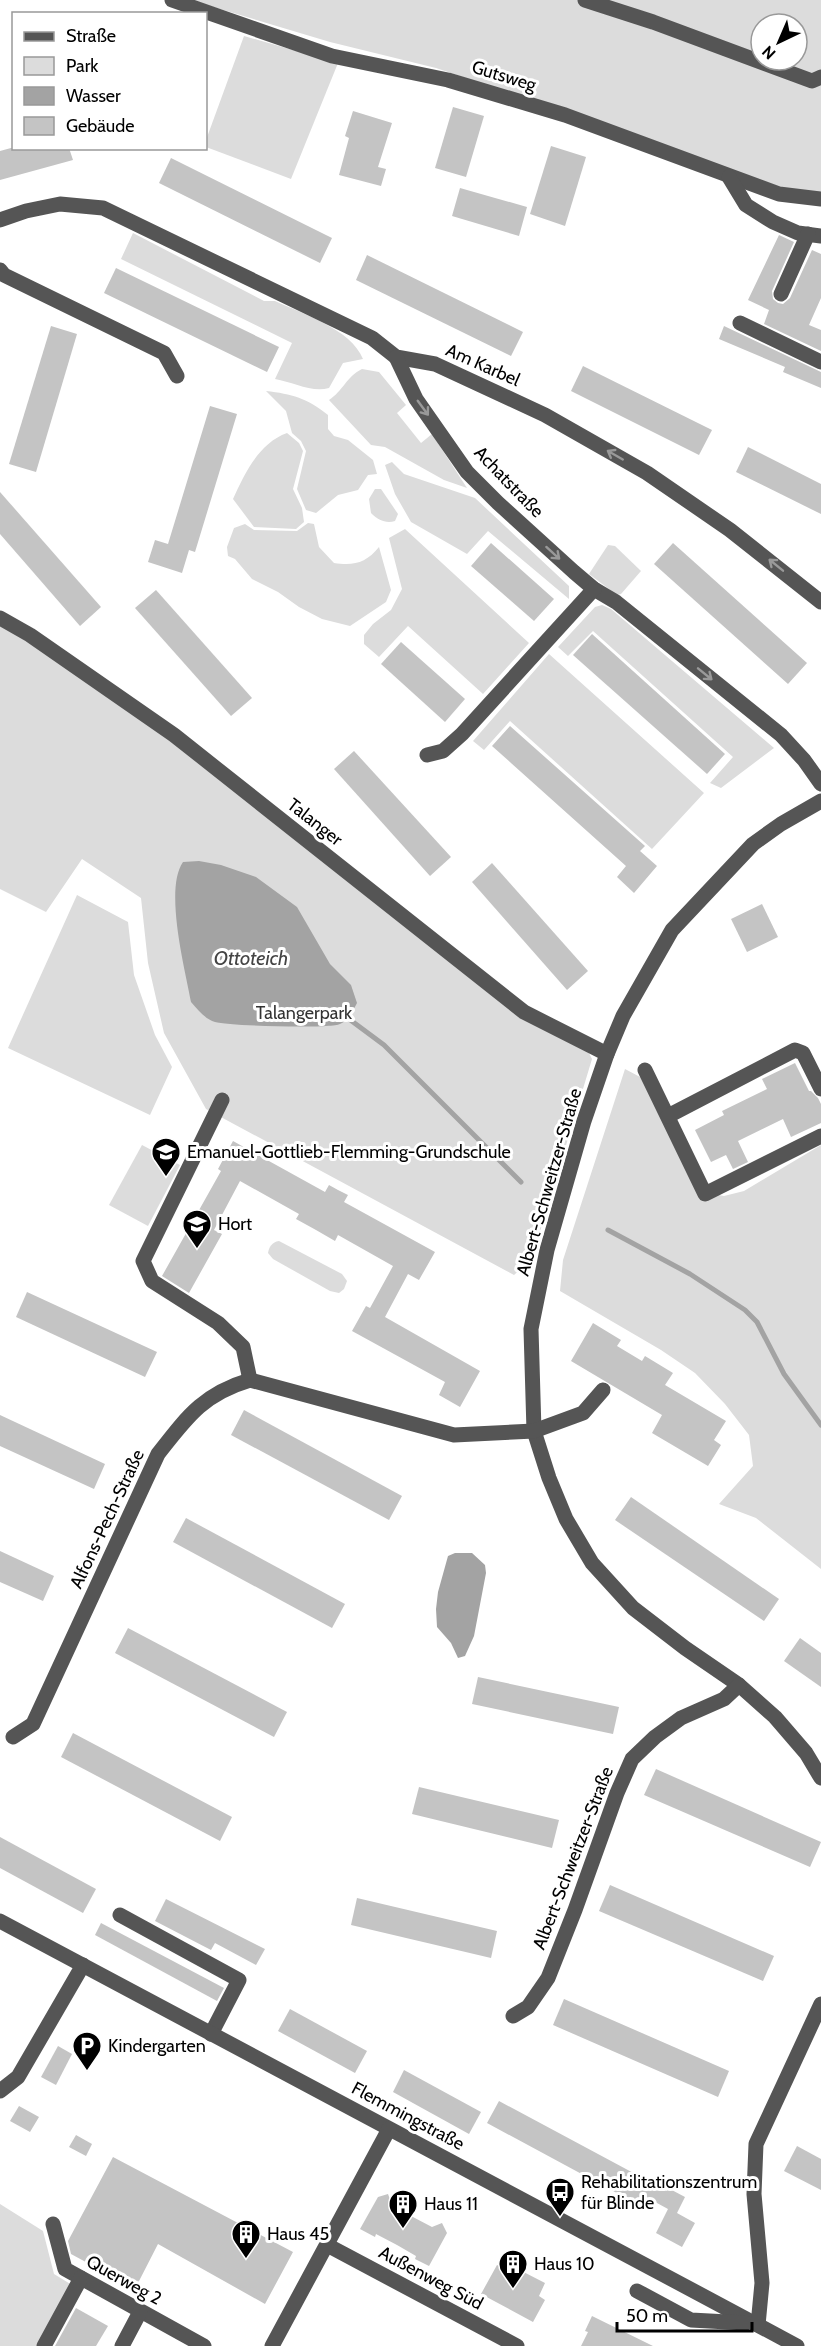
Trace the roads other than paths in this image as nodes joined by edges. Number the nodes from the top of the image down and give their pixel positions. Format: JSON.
{"nodes":[{"id":1,"x":172,"y":0,"type":"edge"},
{"id":2,"x":585,"y":0,"type":"edge"},
{"id":3,"x":206,"y":12,"type":"edge"},
{"id":4,"x":207,"y":12,"type":"edge"},
{"id":5,"x":821,"y":77,"type":"edge"},
{"id":6,"x":729,"y":177,"type":"junction"},
{"id":7,"x":821,"y":199,"type":"edge"},
{"id":8,"x":0,"y":220,"type":"edge"},
{"id":9,"x":815,"y":235,"type":"edge"},
{"id":10,"x":0,"y":270,"type":"edge"},
{"id":11,"x":781,"y":294,"type":"dead end"},
{"id":12,"x":740,"y":323,"type":"dead end"},
{"id":13,"x":396,"y":357,"type":"junction"},
{"id":14,"x":821,"y":362,"type":"edge"},
{"id":15,"x":177,"y":376,"type":"dead end"},
{"id":16,"x":594,"y":589,"type":"junction"},
{"id":17,"x":821,"y":602,"type":"edge"},
{"id":18,"x":0,"y":618,"type":"edge"},
{"id":19,"x":427,"y":755,"type":"dead end"},
{"id":20,"x":821,"y":784,"type":"edge"},
{"id":21,"x":821,"y":801,"type":"edge"},
{"id":22,"x":607,"y":1054,"type":"junction"},
{"id":23,"x":645,"y":1070,"type":"dead end"},
{"id":24,"x":821,"y":1089,"type":"edge"},
{"id":25,"x":222,"y":1100,"type":"dead end"},
{"id":26,"x":668,"y":1116,"type":"junction"},
{"id":27,"x":821,"y":1136,"type":"edge"},
{"id":28,"x":250,"y":1380,"type":"junction"},
{"id":29,"x":603,"y":1390,"type":"dead end"},
{"id":30,"x":534,"y":1431,"type":"junction"},
{"id":31,"x":739,"y":1685,"type":"junction"},
{"id":32,"x":13,"y":1737,"type":"dead end"},
{"id":33,"x":821,"y":1778,"type":"edge"},
{"id":34,"x":120,"y":1915,"type":"dead end"},
{"id":35,"x":0,"y":1921,"type":"edge"},
{"id":36,"x":83,"y":1965,"type":"junction"},
{"id":37,"x":821,"y":2004,"type":"edge"},
{"id":38,"x":513,"y":2016,"type":"dead end"},
{"id":39,"x":211,"y":2034,"type":"junction"},
{"id":40,"x":0,"y":2091,"type":"edge"},
{"id":41,"x":390,"y":2128,"type":"junction"},
{"id":42,"x":52,"y":2224,"type":"dead end"},
{"id":43,"x":327,"y":2245,"type":"junction"},
{"id":44,"x":81,"y":2278,"type":"junction"},
{"id":45,"x":637,"y":2290,"type":"dead end"},
{"id":46,"x":140,"y":2312,"type":"junction"},
{"id":47,"x":758,"y":2325,"type":"junction"},
{"id":48,"x":45,"y":2346,"type":"edge"},
{"id":49,"x":122,"y":2346,"type":"edge"},
{"id":50,"x":204,"y":2346,"type":"edge"},
{"id":51,"x":272,"y":2346,"type":"edge"},
{"id":52,"x":517,"y":2346,"type":"edge"},
{"id":53,"x":797,"y":2346,"type":"edge"}],
"edges":[{"from":1,"to":3,"type":"street","name":"Gutsweg"},
{"from":2,"to":5,"type":"street"},
{"from":4,"to":6,"type":"street","name":"Gutsweg"},
{"from":6,"to":7,"type":"street","name":"Gutsweg"},
{"from":6,"to":9,"type":"street"},
{"from":8,"to":13,"type":"street","name":"Am Karbel"},
{"from":9,"to":11,"type":"street"},
{"from":10,"to":15,"type":"street"},
{"from":12,"to":14,"type":"street"},
{"from":13,"to":16,"type":"street","name":"Achatstraße","one_way":true},
{"from":17,"to":13,"type":"street","name":"Am Karbel","one_way":true},
{"from":16,"to":19,"type":"street"},
{"from":16,"to":20,"type":"street","name":"Achatstraße","one_way":true},
{"from":18,"to":22,"type":"street","name":"Talanger"},
{"from":21,"to":22,"type":"street","name":"Albert-Schweitzer-Straße"},
{"from":22,"to":30,"type":"street","name":"Albert-Schweitzer-Straße"},
{"from":23,"to":26,"type":"street"},
{"from":24,"to":26,"type":"street"},
{"from":25,"to":28,"type":"street"},
{"from":26,"to":27,"type":"street"},
{"from":28,"to":30,"type":"street"},
{"from":28,"to":32,"type":"street","name":"Alfons-Pech-Straße"},
{"from":29,"to":30,"type":"street"},
{"from":30,"to":31,"type":"street","name":"Albert-Schweitzer-Straße"},
{"from":31,"to":33,"type":"street","name":"Albert-Schweitzer-Straße"},
{"from":31,"to":38,"type":"street","name":"Albert-Schweitzer-Straße"},
{"from":34,"to":39,"type":"street"},
{"from":35,"to":36,"type":"street","name":"Flemmingstraße"},
{"from":36,"to":39,"type":"street","name":"Flemmingstraße"},
{"from":36,"to":40,"type":"street"},
{"from":37,"to":47,"type":"street"},
{"from":39,"to":41,"type":"street","name":"Flemmingstraße"},
{"from":41,"to":43,"type":"street"},
{"from":41,"to":47,"type":"street","name":"Flemmingstraße"},
{"from":42,"to":44,"type":"street","name":"Querweg 2"},
{"from":43,"to":51,"type":"street"},
{"from":43,"to":52,"type":"street","name":"Außenweg Süd"},
{"from":44,"to":46,"type":"street","name":"Querweg 2"},
{"from":44,"to":48,"type":"street"},
{"from":45,"to":47,"type":"street"},
{"from":46,"to":49,"type":"street"},
{"from":46,"to":50,"type":"street","name":"Querweg 2"},
{"from":47,"to":53,"type":"street","name":"Flemmingstraße"}]}
